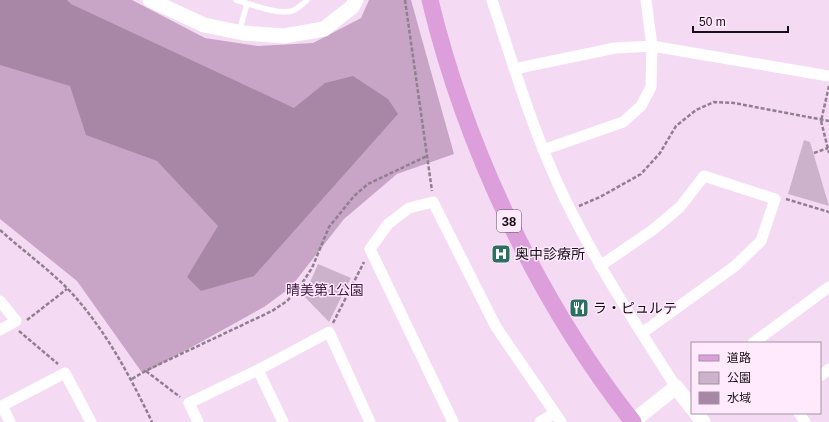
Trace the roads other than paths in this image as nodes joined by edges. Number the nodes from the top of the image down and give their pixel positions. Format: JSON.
{"nodes":[{"id":1,"x":150,"y":0,"type":"edge"},
{"id":2,"x":236,"y":0,"type":"edge"},
{"id":3,"x":307,"y":0,"type":"edge"},
{"id":4,"x":356,"y":0,"type":"edge"},
{"id":5,"x":430,"y":0,"type":"edge"},
{"id":6,"x":492,"y":0,"type":"edge"},
{"id":7,"x":646,"y":0,"type":"edge"},
{"id":8,"x":247,"y":4,"type":"junction"},
{"id":9,"x":239,"y":32,"type":"junction"},
{"id":10,"x":652,"y":46,"type":"junction"},
{"id":11,"x":514,"y":69,"type":"junction"},
{"id":12,"x":829,"y":76,"type":"edge"},
{"id":13,"x":544,"y":150,"type":"junction"},
{"id":14,"x":600,"y":266,"type":"junction"},
{"id":15,"x":829,"y":287,"type":"edge"},
{"id":16,"x":0,"y":301,"type":"edge"},
{"id":17,"x":0,"y":330,"type":"edge"},
{"id":18,"x":642,"y":333,"type":"junction"},
{"id":19,"x":754,"y":342,"type":"edge"},
{"id":20,"x":829,"y":369,"type":"edge"},
{"id":21,"x":258,"y":370,"type":"junction"},
{"id":22,"x":821,"y":375,"type":"edge"},
{"id":23,"x":676,"y":387,"type":"junction"},
{"id":24,"x":691,"y":407,"type":"edge"},
{"id":25,"x":697,"y":414,"type":"edge"},
{"id":26,"x":558,"y":418,"type":"edge"},
{"id":27,"x":10,"y":422,"type":"edge"},
{"id":28,"x":91,"y":422,"type":"edge"},
{"id":29,"x":198,"y":422,"type":"edge"},
{"id":30,"x":283,"y":422,"type":"edge"},
{"id":31,"x":370,"y":422,"type":"edge"},
{"id":32,"x":453,"y":422,"type":"edge"},
{"id":33,"x":540,"y":422,"type":"edge"},
{"id":34,"x":632,"y":422,"type":"edge"},
{"id":35,"x":703,"y":422,"type":"edge"}],
"edges":[{"from":1,"to":9,"type":"street"},
{"from":2,"to":8,"type":"lane"},
{"from":3,"to":8,"type":"lane"},
{"from":4,"to":9,"type":"street"},
{"from":5,"to":34,"type":"main road","number":"38"},
{"from":6,"to":11,"type":"street"},
{"from":7,"to":10,"type":"street"},
{"from":8,"to":9,"type":"lane"},
{"from":10,"to":11,"type":"street"},
{"from":10,"to":12,"type":"street"},
{"from":10,"to":13,"type":"street"},
{"from":11,"to":13,"type":"street"},
{"from":13,"to":14,"type":"street"},
{"from":14,"to":18,"type":"street"},
{"from":14,"to":18,"type":"street"},
{"from":15,"to":19,"type":"street"},
{"from":16,"to":17,"type":"street"},
{"from":18,"to":23,"type":"street"},
{"from":20,"to":22,"type":"street"},
{"from":21,"to":29,"type":"street"},
{"from":21,"to":30,"type":"street"},
{"from":21,"to":31,"type":"street"},
{"from":23,"to":24,"type":"street"},
{"from":23,"to":34,"type":"street"},
{"from":25,"to":35,"type":"street"},
{"from":26,"to":32,"type":"street"},
{"from":26,"to":33,"type":"street"},
{"from":27,"to":28,"type":"street"}]}
